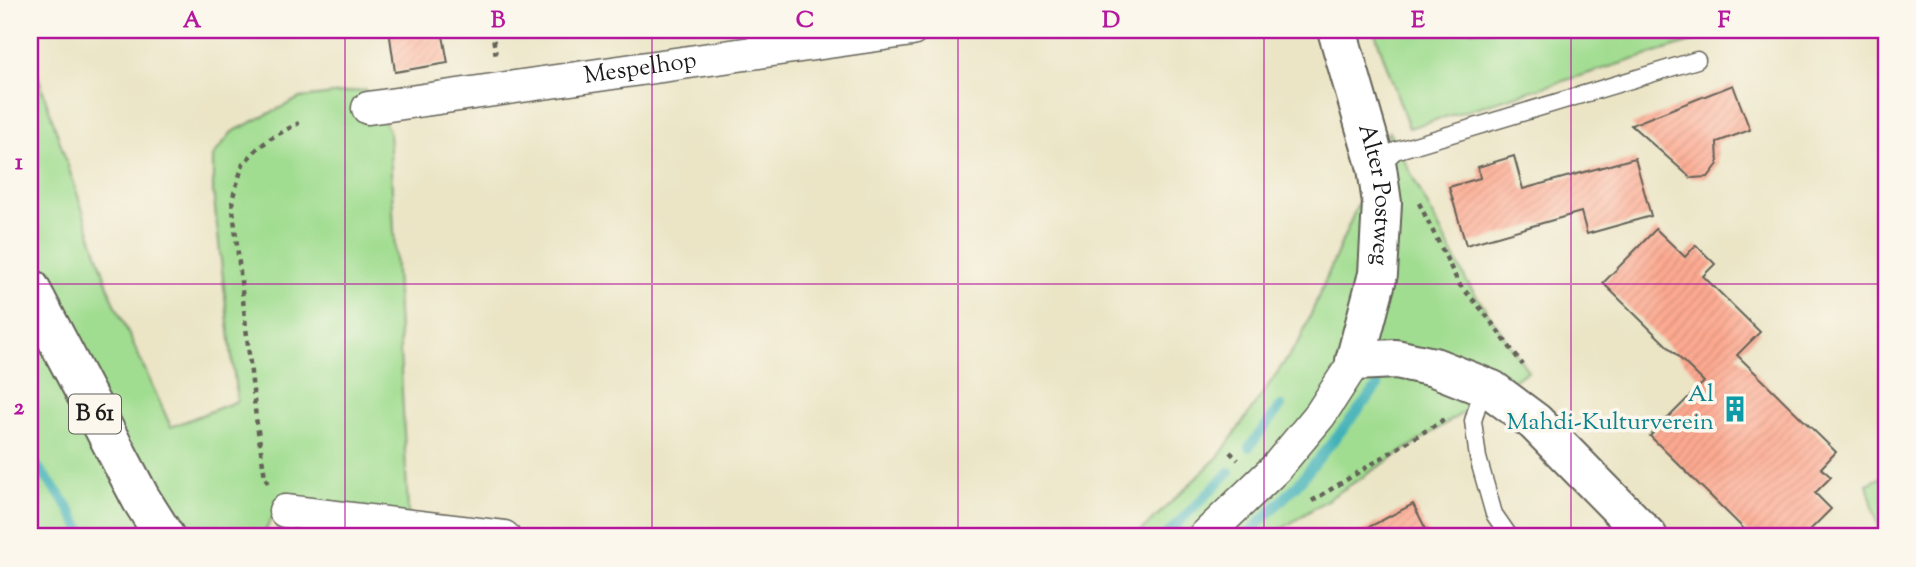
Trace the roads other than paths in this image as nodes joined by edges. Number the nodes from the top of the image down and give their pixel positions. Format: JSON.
{"nodes":[{"id":1,"x":912,"y":30,"type":"edge"},
{"id":2,"x":1337,"y":30,"type":"edge"},
{"id":3,"x":1697,"y":60,"type":"dead end"},
{"id":4,"x":368,"y":108,"type":"dead end"},
{"id":5,"x":1377,"y":167,"type":"junction"},
{"id":6,"x":30,"y":288,"type":"edge"},
{"id":7,"x":1355,"y":361,"type":"junction"},
{"id":8,"x":1492,"y":390,"type":"junction"},
{"id":9,"x":285,"y":511,"type":"road end"},
{"id":10,"x":165,"y":537,"type":"edge"},
{"id":11,"x":504,"y":537,"type":"edge"},
{"id":12,"x":1204,"y":537,"type":"edge"},
{"id":13,"x":1510,"y":537,"type":"edge"},
{"id":14,"x":1648,"y":537,"type":"edge"}],
"edges":[{"from":1,"to":4,"type":"street","name":"Mespelhop"},
{"from":2,"to":5,"type":"street","name":"Alter Postweg"},
{"from":3,"to":5,"type":"lane"},
{"from":5,"to":7,"type":"street","name":"Alter Postweg"},
{"from":6,"to":10,"type":"street","number":"B 61"},
{"from":7,"to":8,"type":"street"},
{"from":7,"to":12,"type":"street","name":"Alter Postweg"},
{"from":8,"to":13,"type":"lane"},
{"from":8,"to":14,"type":"street"},
{"from":9,"to":11,"type":"street"}]}
